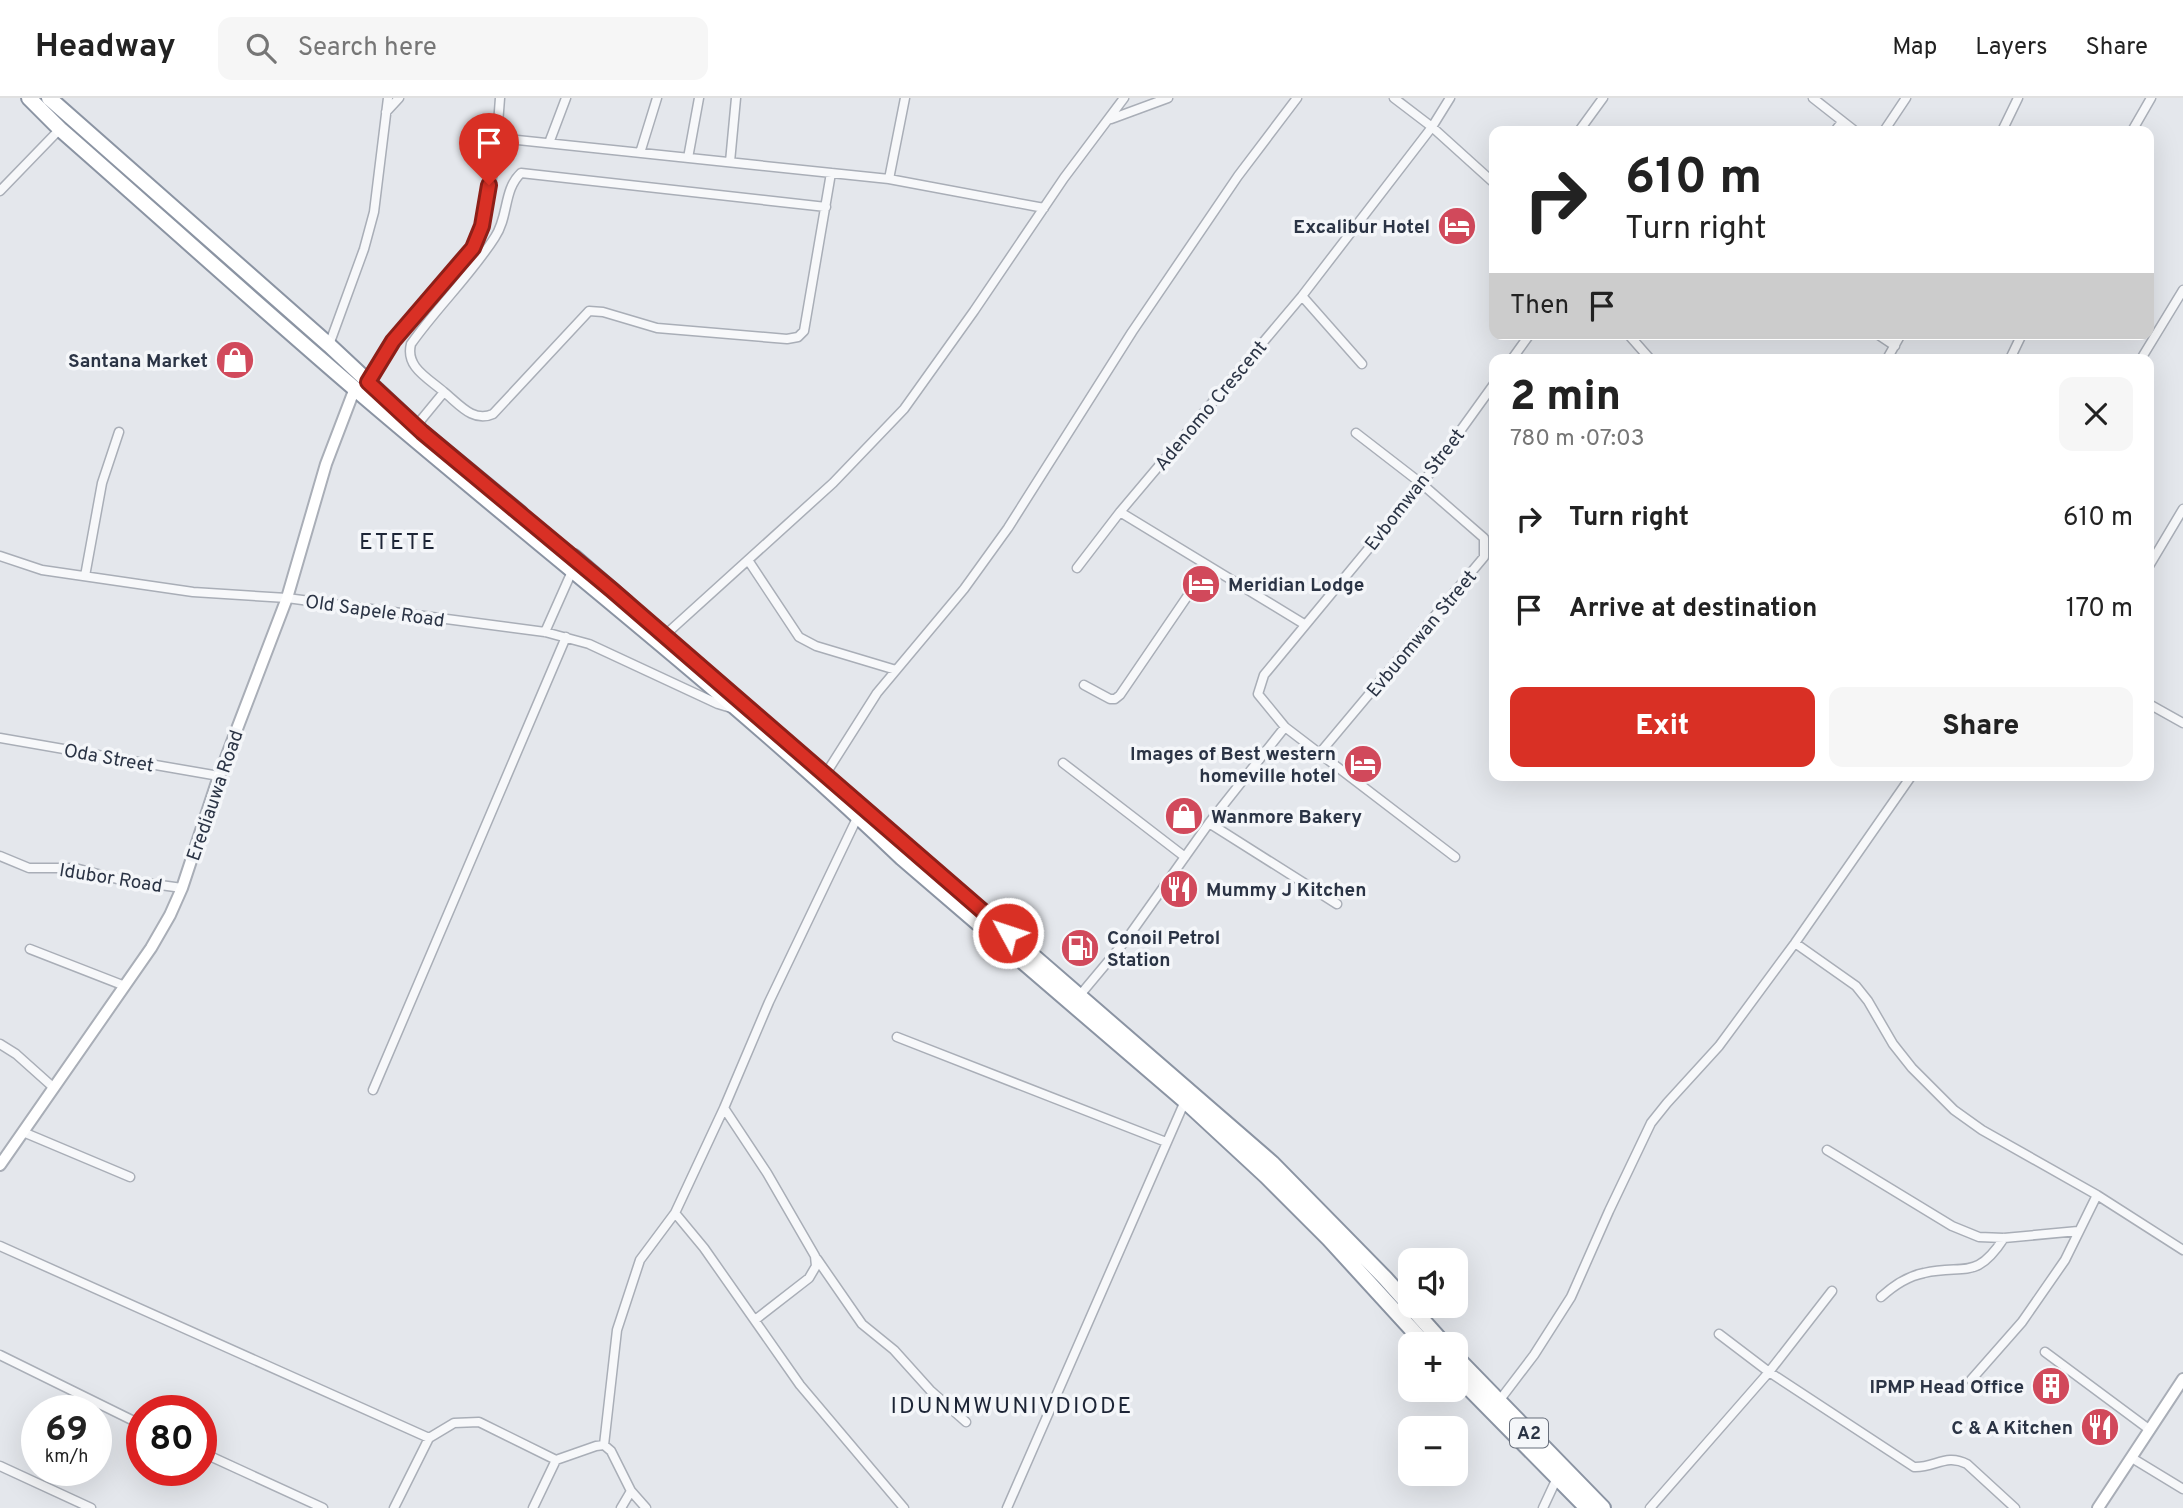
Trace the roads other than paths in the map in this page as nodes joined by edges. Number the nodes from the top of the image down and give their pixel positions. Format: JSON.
{"nodes":[{"id":1,"x":29,"y":98,"type":"edge"},
{"id":2,"x":49,"y":98,"type":"edge"},
{"id":3,"x":388,"y":98,"type":"edge"},
{"id":4,"x":399,"y":98,"type":"edge"},
{"id":5,"x":500,"y":98,"type":"edge"},
{"id":6,"x":566,"y":98,"type":"edge"},
{"id":7,"x":657,"y":98,"type":"edge"},
{"id":8,"x":699,"y":98,"type":"edge"},
{"id":9,"x":736,"y":98,"type":"edge"},
{"id":10,"x":905,"y":98,"type":"edge"},
{"id":11,"x":1124,"y":98,"type":"edge"},
{"id":12,"x":1168,"y":98,"type":"edge"},
{"id":13,"x":1297,"y":98,"type":"edge"},
{"id":14,"x":1394,"y":98,"type":"edge"},
{"id":15,"x":1450,"y":98,"type":"edge"},
{"id":16,"x":1602,"y":98,"type":"edge"},
{"id":17,"x":1812,"y":98,"type":"edge"},
{"id":18,"x":1906,"y":98,"type":"edge"},
{"id":19,"x":2018,"y":98,"type":"edge"},
{"id":20,"x":2151,"y":98,"type":"edge"},
{"id":21,"x":386,"y":112,"type":"junction"},
{"id":22,"x":1111,"y":119,"type":"junction"},
{"id":23,"x":1842,"y":122,"type":"junction"},
{"id":24,"x":1583,"y":126,"type":"edge"},
{"id":25,"x":1839,"y":126,"type":"edge"},
{"id":26,"x":1848,"y":126,"type":"edge"},
{"id":27,"x":1887,"y":126,"type":"edge"},
{"id":28,"x":2004,"y":126,"type":"edge"},
{"id":29,"x":2135,"y":126,"type":"edge"},
{"id":30,"x":1432,"y":127,"type":"junction"},
{"id":31,"x":60,"y":129,"type":"junction"},
{"id":32,"x":498,"y":138,"type":"junction"},
{"id":33,"x":96,"y":139,"type":"junction"},
{"id":34,"x":549,"y":143,"type":"junction"},
{"id":35,"x":86,"y":151,"type":"junction"},
{"id":36,"x":640,"y":153,"type":"junction"},
{"id":37,"x":688,"y":158,"type":"junction"},
{"id":38,"x":730,"y":162,"type":"junction"},
{"id":39,"x":831,"y":173,"type":"junction"},
{"id":40,"x":1489,"y":178,"type":"edge"},
{"id":41,"x":889,"y":179,"type":"junction"},
{"id":42,"x":0,"y":191,"type":"edge"},
{"id":43,"x":826,"y":207,"type":"junction"},
{"id":44,"x":1044,"y":208,"type":"junction"},
{"id":45,"x":2183,"y":290,"type":"edge"},
{"id":46,"x":1302,"y":296,"type":"junction"},
{"id":47,"x":2154,"y":338,"type":"edge"},
{"id":48,"x":1633,"y":340,"type":"edge"},
{"id":49,"x":1886,"y":340,"type":"edge"},
{"id":50,"x":1898,"y":340,"type":"edge"},
{"id":51,"x":329,"y":345,"type":"junction"},
{"id":52,"x":1895,"y":346,"type":"junction"},
{"id":53,"x":1646,"y":354,"type":"edge"},
{"id":54,"x":1890,"y":354,"type":"edge"},
{"id":55,"x":1363,"y":364,"type":"dead end"},
{"id":56,"x":361,"y":385,"type":"junction"},
{"id":57,"x":1489,"y":391,"type":"edge"},
{"id":58,"x":444,"y":392,"type":"junction"},
{"id":59,"x":416,"y":426,"type":"junction"},
{"id":60,"x":119,"y":432,"type":"dead end"},
{"id":61,"x":1356,"y":433,"type":"dead end"},
{"id":62,"x":1422,"y":484,"type":"junction"},
{"id":63,"x":2183,"y":509,"type":"edge"},
{"id":64,"x":1120,"y":512,"type":"junction"},
{"id":65,"x":2180,"y":522,"type":"edge"},
{"id":66,"x":0,"y":556,"type":"edge"},
{"id":67,"x":2154,"y":559,"type":"edge"},
{"id":68,"x":748,"y":560,"type":"junction"},
{"id":69,"x":1208,"y":566,"type":"junction"},
{"id":70,"x":1077,"y":568,"type":"dead end"},
{"id":71,"x":573,"y":569,"type":"junction"},
{"id":72,"x":85,"y":576,"type":"junction"},
{"id":73,"x":288,"y":598,"type":"junction"},
{"id":74,"x":1304,"y":624,"type":"junction"},
{"id":75,"x":545,"y":632,"type":"junction"},
{"id":76,"x":664,"y":636,"type":"junction"},
{"id":77,"x":566,"y":637,"type":"junction"},
{"id":78,"x":897,"y":670,"type":"junction"},
{"id":79,"x":1084,"y":685,"type":"dead end"},
{"id":80,"x":2154,"y":707,"type":"edge"},
{"id":81,"x":737,"y":709,"type":"junction"},
{"id":82,"x":2183,"y":723,"type":"edge"},
{"id":83,"x":1285,"y":727,"type":"junction"},
{"id":84,"x":0,"y":738,"type":"edge"},
{"id":85,"x":1319,"y":754,"type":"junction"},
{"id":86,"x":1063,"y":763,"type":"dead end"},
{"id":87,"x":825,"y":775,"type":"junction"},
{"id":88,"x":219,"y":776,"type":"junction"},
{"id":89,"x":1908,"y":781,"type":"edge"},
{"id":90,"x":858,"y":816,"type":"junction"},
{"id":91,"x":1209,"y":822,"type":"junction"},
{"id":92,"x":0,"y":856,"type":"edge"},
{"id":93,"x":1185,"y":857,"type":"junction"},
{"id":94,"x":1455,"y":857,"type":"dead end"},
{"id":95,"x":181,"y":888,"type":"junction"},
{"id":96,"x":1337,"y":904,"type":"dead end"},
{"id":97,"x":1795,"y":943,"type":"junction"},
{"id":98,"x":30,"y":949,"type":"dead end"},
{"id":99,"x":125,"y":986,"type":"junction"},
{"id":100,"x":1080,"y":995,"type":"junction"},
{"id":101,"x":897,"y":1037,"type":"dead end"},
{"id":102,"x":0,"y":1044,"type":"edge"},
{"id":103,"x":54,"y":1088,"type":"junction"},
{"id":104,"x":373,"y":1090,"type":"dead end"},
{"id":105,"x":1185,"y":1101,"type":"junction"},
{"id":106,"x":724,"y":1108,"type":"junction"},
{"id":107,"x":23,"y":1132,"type":"junction"},
{"id":108,"x":1166,"y":1142,"type":"junction"},
{"id":109,"x":1827,"y":1150,"type":"dead end"},
{"id":110,"x":0,"y":1165,"type":"edge"},
{"id":111,"x":130,"y":1177,"type":"dead end"},
{"id":112,"x":2097,"y":1195,"type":"junction"},
{"id":113,"x":675,"y":1213,"type":"junction"},
{"id":114,"x":2078,"y":1231,"type":"junction"},
{"id":115,"x":2004,"y":1238,"type":"junction"},
{"id":116,"x":0,"y":1246,"type":"edge"},
{"id":117,"x":2183,"y":1250,"type":"edge"},
{"id":118,"x":816,"y":1256,"type":"junction"},
{"id":119,"x":1380,"y":1283,"type":"junction"},
{"id":120,"x":1832,"y":1291,"type":"dead end"},
{"id":121,"x":1881,"y":1297,"type":"dead end"},
{"id":122,"x":755,"y":1320,"type":"junction"},
{"id":123,"x":1416,"y":1332,"type":"edge"},
{"id":124,"x":1431,"y":1332,"type":"edge"},
{"id":125,"x":1719,"y":1334,"type":"dead end"},
{"id":126,"x":2045,"y":1352,"type":"dead end"},
{"id":127,"x":0,"y":1355,"type":"edge"},
{"id":128,"x":1468,"y":1369,"type":"edge"},
{"id":129,"x":1769,"y":1372,"type":"junction"},
{"id":130,"x":2183,"y":1379,"type":"edge"},
{"id":131,"x":1971,"y":1380,"type":"dead end"},
{"id":132,"x":1468,"y":1388,"type":"edge"},
{"id":133,"x":1499,"y":1401,"type":"junction"},
{"id":134,"x":126,"y":1417,"type":"edge"},
{"id":135,"x":966,"y":1422,"type":"dead end"},
{"id":136,"x":2150,"y":1430,"type":"junction"},
{"id":137,"x":429,"y":1438,"type":"junction"},
{"id":138,"x":604,"y":1446,"type":"junction"},
{"id":139,"x":2132,"y":1458,"type":"junction"},
{"id":140,"x":217,"y":1459,"type":"edge"},
{"id":141,"x":556,"y":1461,"type":"junction"},
{"id":142,"x":0,"y":1466,"type":"edge"},
{"id":143,"x":1557,"y":1478,"type":"junction"},
{"id":144,"x":2183,"y":1489,"type":"edge"},
{"id":145,"x":631,"y":1491,"type":"junction"},
{"id":146,"x":91,"y":1508,"type":"edge"},
{"id":147,"x":323,"y":1508,"type":"edge"},
{"id":148,"x":394,"y":1508,"type":"edge"},
{"id":149,"x":533,"y":1508,"type":"edge"},
{"id":150,"x":621,"y":1508,"type":"edge"},
{"id":151,"x":646,"y":1508,"type":"edge"},
{"id":152,"x":904,"y":1508,"type":"edge"},
{"id":153,"x":1007,"y":1508,"type":"edge"},
{"id":154,"x":1543,"y":1508,"type":"edge"},
{"id":155,"x":1587,"y":1508,"type":"edge"},
{"id":156,"x":1603,"y":1508,"type":"edge"},
{"id":157,"x":1650,"y":1508,"type":"edge"},
{"id":158,"x":2015,"y":1508,"type":"edge"},
{"id":159,"x":2098,"y":1508,"type":"edge"}],
"edges":[{"from":1,"to":31,"type":"highway"},
{"from":2,"to":33,"type":"highway"},
{"from":3,"to":21,"type":"street"},
{"from":4,"to":21,"type":"street"},
{"from":5,"to":32,"type":"street"},
{"from":6,"to":34,"type":"street"},
{"from":7,"to":36,"type":"street"},
{"from":8,"to":37,"type":"street"},
{"from":9,"to":38,"type":"street"},
{"from":10,"to":41,"type":"street"},
{"from":11,"to":22,"type":"street"},
{"from":12,"to":22,"type":"street"},
{"from":13,"to":78,"type":"street"},
{"from":14,"to":30,"type":"street"},
{"from":15,"to":30,"type":"street","name":"Adenomo Crescent"},
{"from":16,"to":24,"type":"street"},
{"from":17,"to":23,"type":"street"},
{"from":18,"to":27,"type":"street"},
{"from":19,"to":28,"type":"street"},
{"from":20,"to":29,"type":"street"},
{"from":21,"to":51,"type":"street"},
{"from":22,"to":44,"type":"street"},
{"from":23,"to":25,"type":"street"},
{"from":23,"to":26,"type":"street"},
{"from":30,"to":40,"type":"street"},
{"from":30,"to":46,"type":"street","name":"Adenomo Crescent"},
{"from":31,"to":35,"type":"highway"},
{"from":31,"to":42,"type":"street"},
{"from":32,"to":34,"type":"street"},
{"from":32,"to":56,"type":"street"},
{"from":33,"to":35,"type":"highway"},
{"from":33,"to":51,"type":"highway"},
{"from":34,"to":36,"type":"street"},
{"from":35,"to":56,"type":"highway"},
{"from":36,"to":37,"type":"street"},
{"from":37,"to":38,"type":"street"},
{"from":38,"to":39,"type":"street"},
{"from":39,"to":41,"type":"street"},
{"from":39,"to":43,"type":"street"},
{"from":41,"to":44,"type":"street"},
{"from":43,"to":58,"type":"street"},
{"from":43,"to":58,"type":"street"},
{"from":44,"to":68,"type":"street"},
{"from":45,"to":47,"type":"street"},
{"from":46,"to":55,"type":"street"},
{"from":46,"to":64,"type":"street","name":"Adenomo Crescent"},
{"from":48,"to":53,"type":"street"},
{"from":49,"to":52,"type":"street"},
{"from":50,"to":52,"type":"street"},
{"from":51,"to":56,"type":"highway"},
{"from":52,"to":54,"type":"street"},
{"from":56,"to":59,"type":"highway"},
{"from":56,"to":71,"type":"highway"},
{"from":56,"to":73,"type":"street","name":"Erediauwa Road"},
{"from":57,"to":62,"type":"street","name":"Evbomwan Street"},
{"from":58,"to":59,"type":"street"},
{"from":59,"to":76,"type":"highway"},
{"from":60,"to":72,"type":"street"},
{"from":61,"to":62,"type":"street","name":"Evbuomwan Street"},
{"from":62,"to":74,"type":"street","name":"Evbomwan Street"},
{"from":62,"to":85,"type":"street","name":"Evbuomwan Street"},
{"from":63,"to":65,"type":"street"},
{"from":64,"to":69,"type":"street"},
{"from":64,"to":70,"type":"street","name":"Adenomo Crescent"},
{"from":65,"to":67,"type":"street"},
{"from":66,"to":72,"type":"street","name":"Old Sapele Road"},
{"from":68,"to":76,"type":"street"},
{"from":68,"to":78,"type":"street"},
{"from":69,"to":74,"type":"street"},
{"from":69,"to":79,"type":"street"},
{"from":71,"to":75,"type":"street"},
{"from":71,"to":81,"type":"highway"},
{"from":72,"to":73,"type":"street","name":"Old Sapele Road"},
{"from":73,"to":75,"type":"street","name":"Old Sapele Road"},
{"from":73,"to":88,"type":"street","name":"Erediauwa Road"},
{"from":74,"to":83,"type":"street","name":"Evbomwan Street"},
{"from":75,"to":77,"type":"street","name":"Old Sapele Road"},
{"from":76,"to":87,"type":"highway"},
{"from":77,"to":81,"type":"street","name":"Old Sapele Road"},
{"from":77,"to":104,"type":"street"},
{"from":78,"to":87,"type":"street"},
{"from":80,"to":82,"type":"street"},
{"from":81,"to":90,"type":"highway"},
{"from":83,"to":85,"type":"street","name":"Evbomwan Street"},
{"from":83,"to":91,"type":"street"},
{"from":84,"to":88,"type":"street","name":"Oda Street"},
{"from":85,"to":94,"type":"street","name":"Evbomwan Street"},
{"from":86,"to":93,"type":"street"},
{"from":87,"to":100,"type":"highway"},
{"from":88,"to":95,"type":"street","name":"Erediauwa Road"},
{"from":89,"to":97,"type":"street"},
{"from":90,"to":105,"type":"highway"},
{"from":90,"to":106,"type":"street"},
{"from":91,"to":93,"type":"street"},
{"from":91,"to":96,"type":"street"},
{"from":92,"to":95,"type":"street","name":"Idubor Road"},
{"from":93,"to":100,"type":"street"},
{"from":95,"to":99,"type":"street","name":"Erediauwa Road"},
{"from":97,"to":112,"type":"street"},
{"from":97,"to":133,"type":"street"},
{"from":98,"to":99,"type":"street"},
{"from":99,"to":103,"type":"street","name":"Erediauwa Road"},
{"from":100,"to":119,"type":"highway"},
{"from":101,"to":108,"type":"street"},
{"from":102,"to":103,"type":"street"},
{"from":103,"to":107,"type":"street","name":"Erediauwa Road"},
{"from":105,"to":108,"type":"street"},
{"from":105,"to":119,"type":"highway"},
{"from":106,"to":113,"type":"street"},
{"from":106,"to":118,"type":"street"},
{"from":107,"to":110,"type":"street","name":"Erediauwa Road"},
{"from":107,"to":111,"type":"street"},
{"from":108,"to":153,"type":"street"},
{"from":109,"to":115,"type":"street"},
{"from":112,"to":114,"type":"street"},
{"from":112,"to":117,"type":"street"},
{"from":113,"to":122,"type":"street"},
{"from":113,"to":138,"type":"street"},
{"from":114,"to":115,"type":"street"},
{"from":114,"to":131,"type":"street"},
{"from":115,"to":121,"type":"street"},
{"from":116,"to":137,"type":"street"},
{"from":118,"to":122,"type":"street"},
{"from":118,"to":135,"type":"street"},
{"from":119,"to":123,"type":"highway"},
{"from":119,"to":124,"type":"highway"},
{"from":120,"to":129,"type":"street"},
{"from":122,"to":152,"type":"street"},
{"from":125,"to":129,"type":"street"},
{"from":126,"to":136,"type":"street"},
{"from":127,"to":134,"type":"street"},
{"from":128,"to":133,"type":"highway","number":"A2"},
{"from":129,"to":157,"type":"street"},
{"from":129,"to":158,"type":"street"},
{"from":130,"to":136,"type":"street"},
{"from":132,"to":143,"type":"highway","number":"A2"},
{"from":133,"to":156,"type":"highway","number":"A2"},
{"from":136,"to":139,"type":"street"},
{"from":137,"to":141,"type":"street"},
{"from":137,"to":148,"type":"street"},
{"from":138,"to":141,"type":"street"},
{"from":138,"to":145,"type":"street"},
{"from":139,"to":144,"type":"street"},
{"from":139,"to":159,"type":"street"},
{"from":140,"to":147,"type":"street"},
{"from":141,"to":149,"type":"street"},
{"from":142,"to":146,"type":"street"},
{"from":143,"to":154,"type":"street"},
{"from":143,"to":155,"type":"highway","number":"A2"},
{"from":145,"to":150,"type":"street"},
{"from":145,"to":151,"type":"street"}]}
